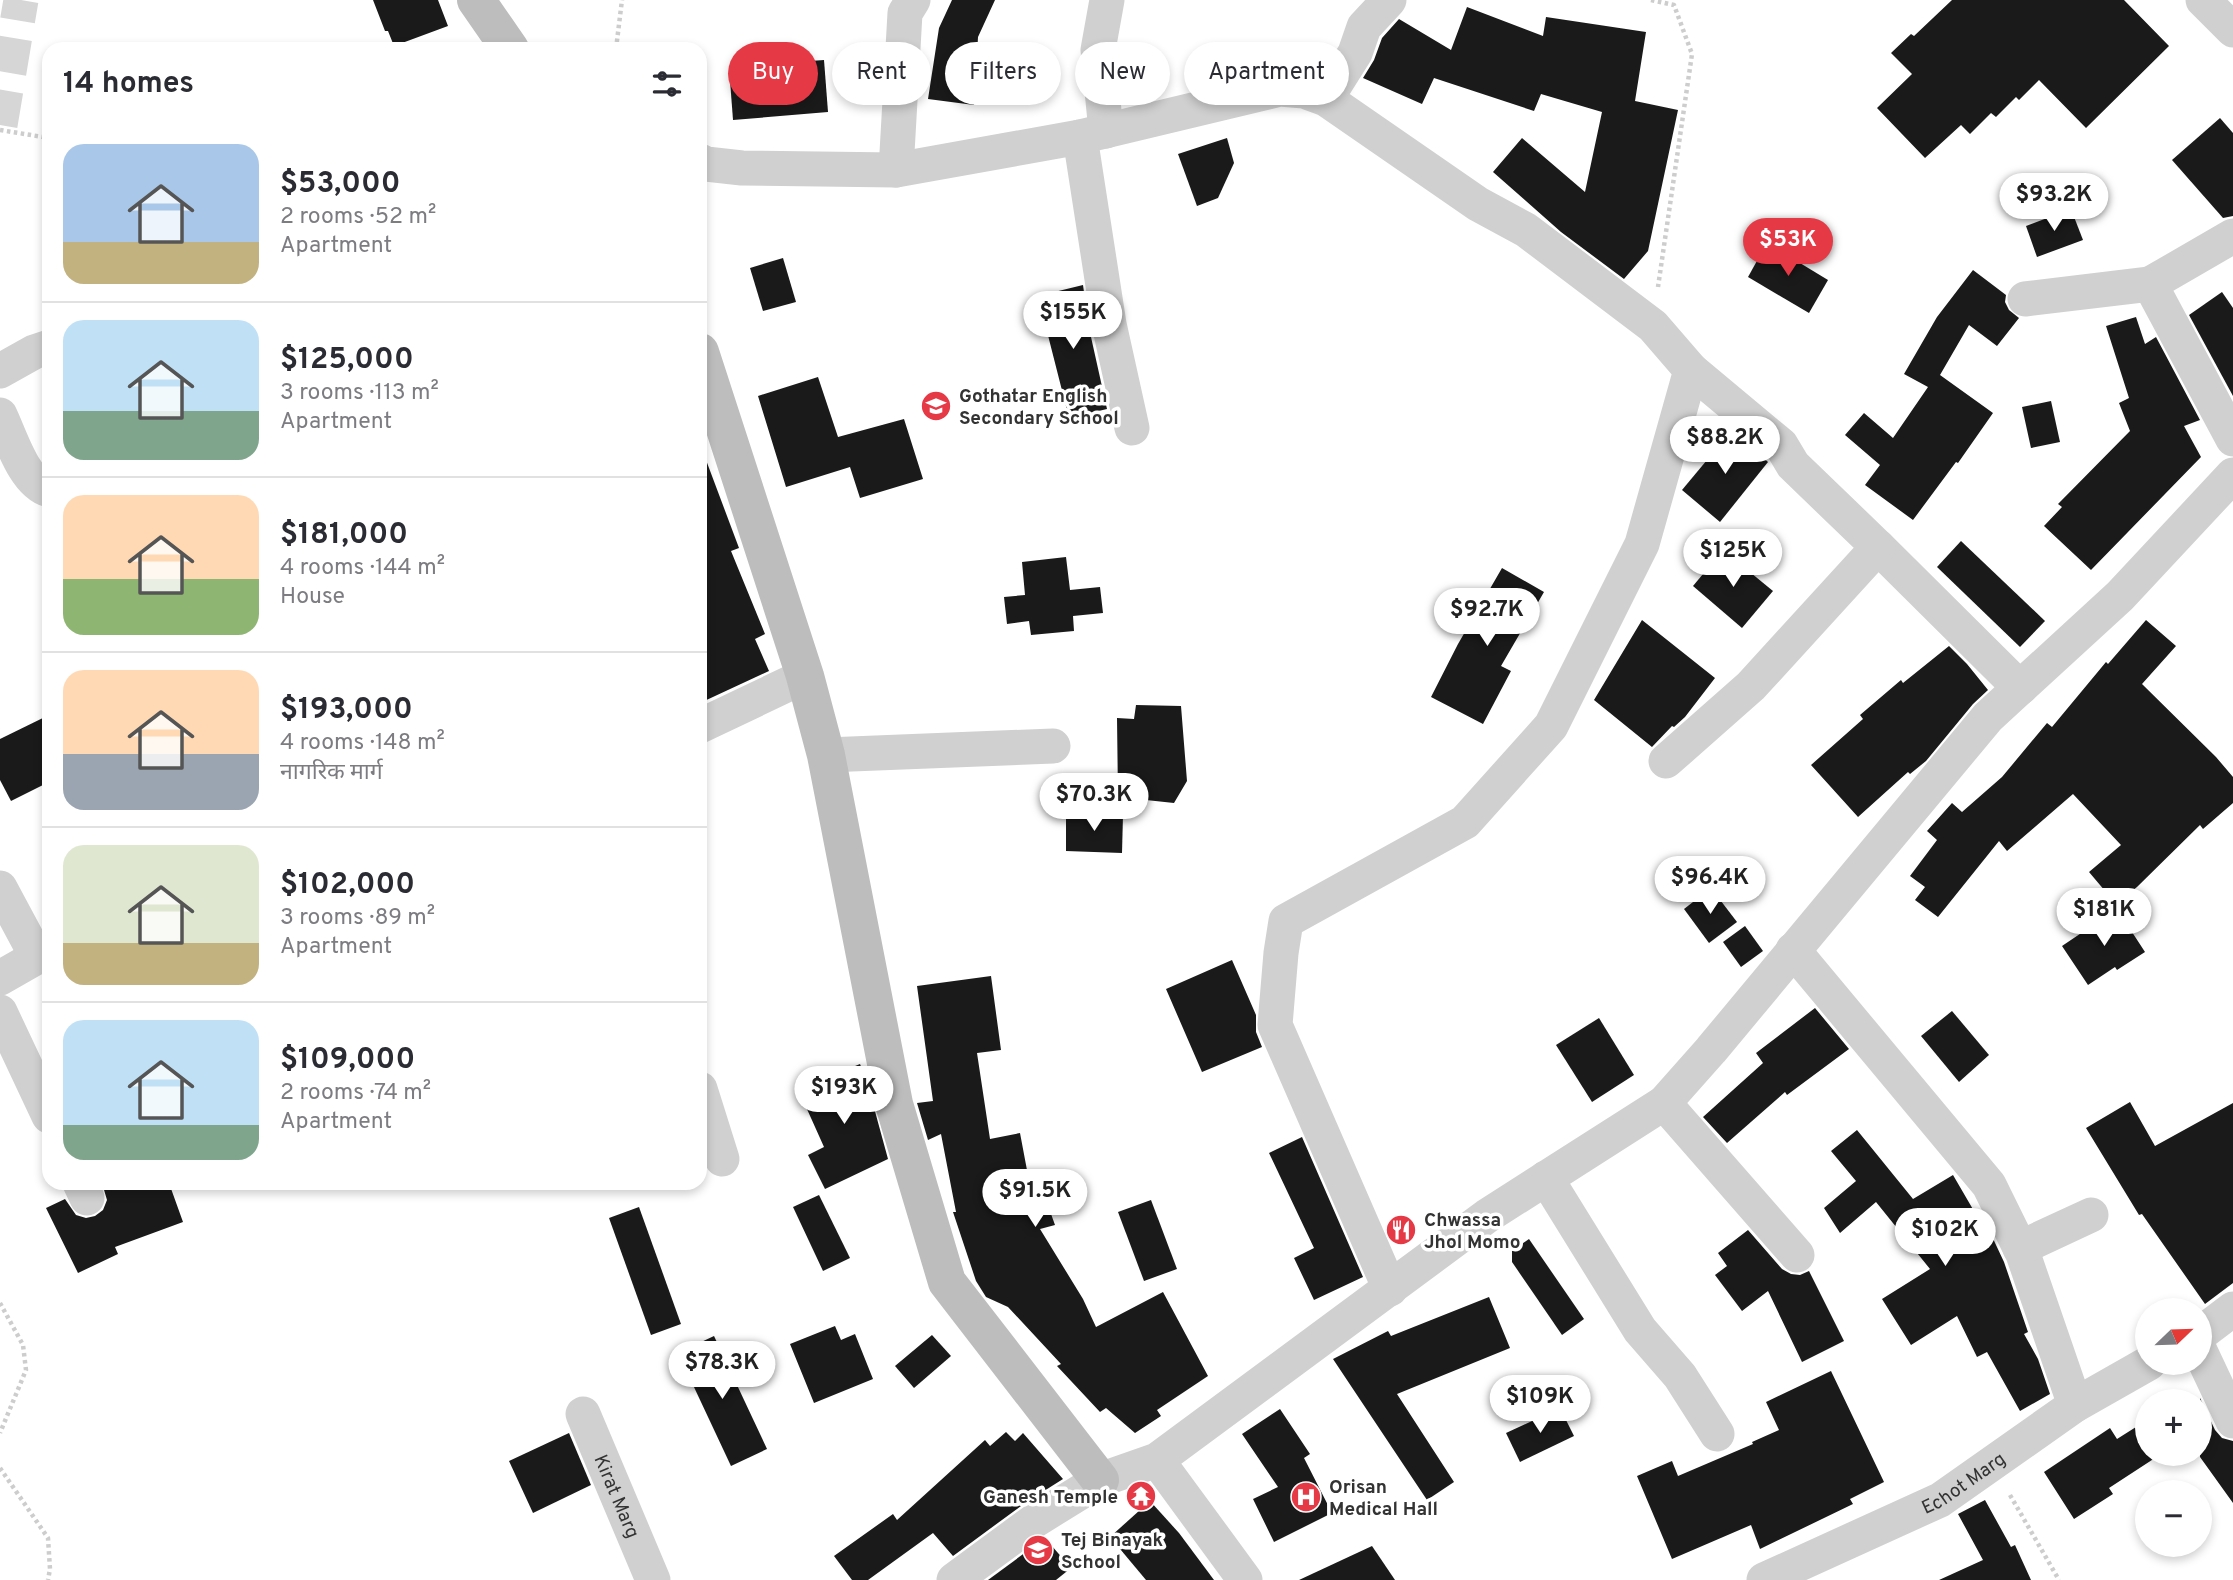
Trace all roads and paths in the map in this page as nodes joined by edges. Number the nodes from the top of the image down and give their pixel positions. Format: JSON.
{"nodes":[{"id":1,"x":476,"y":0,"type":"edge"},
{"id":2,"x":622,"y":0,"type":"edge"},
{"id":3,"x":913,"y":0,"type":"edge"},
{"id":4,"x":1107,"y":0,"type":"edge"},
{"id":5,"x":1390,"y":0,"type":"edge"},
{"id":6,"x":1651,"y":0,"type":"edge"},
{"id":7,"x":2203,"y":0,"type":"edge"},
{"id":8,"x":2233,"y":30,"type":"edge"},
{"id":9,"x":505,"y":42,"type":"edge"},
{"id":10,"x":617,"y":42,"type":"edge"},
{"id":11,"x":1349,"y":63,"type":"edge"},
{"id":12,"x":1214,"y":105,"type":"edge"},
{"id":13,"x":1335,"y":105,"type":"edge"},
{"id":14,"x":0,"y":130,"type":"edge"},
{"id":15,"x":1093,"y":134,"type":"junction"},
{"id":16,"x":42,"y":137,"type":"edge"},
{"id":17,"x":707,"y":164,"type":"edge"},
{"id":18,"x":895,"y":170,"type":"junction"},
{"id":19,"x":2233,"y":236,"type":"edge"},
{"id":20,"x":2150,"y":284,"type":"junction"},
{"id":21,"x":2025,"y":299,"type":"dead end"},
{"id":22,"x":1653,"y":326,"type":"junction"},
{"id":23,"x":42,"y":350,"type":"edge"},
{"id":24,"x":1691,"y":370,"type":"junction"},
{"id":25,"x":0,"y":371,"type":"edge"},
{"id":26,"x":707,"y":374,"type":"edge"},
{"id":27,"x":0,"y":415,"type":"edge"},
{"id":28,"x":1132,"y":428,"type":"dead end"},
{"id":29,"x":2233,"y":439,"type":"edge"},
{"id":30,"x":2233,"y":475,"type":"edge"},
{"id":31,"x":42,"y":487,"type":"edge"},
{"id":32,"x":1878,"y":547,"type":"junction"},
{"id":33,"x":805,"y":676,"type":"junction"},
{"id":34,"x":2020,"y":688,"type":"junction"},
{"id":35,"x":707,"y":723,"type":"edge"},
{"id":36,"x":1053,"y":746,"type":"dead end"},
{"id":37,"x":826,"y":755,"type":"junction"},
{"id":38,"x":1666,"y":761,"type":"dead end"},
{"id":39,"x":0,"y":888,"type":"edge"},
{"id":40,"x":1793,"y":950,"type":"junction"},
{"id":41,"x":42,"y":952,"type":"edge"},
{"id":42,"x":42,"y":955,"type":"edge"},
{"id":43,"x":0,"y":978,"type":"edge"},
{"id":44,"x":0,"y":1012,"type":"edge"},
{"id":45,"x":42,"y":1101,"type":"edge"},
{"id":46,"x":1664,"y":1102,"type":"junction"},
{"id":47,"x":707,"y":1111,"type":"edge"},
{"id":48,"x":722,"y":1158,"type":"dead end"},
{"id":49,"x":1546,"y":1178,"type":"junction"},
{"id":50,"x":2091,"y":1215,"type":"dead end"},
{"id":51,"x":2020,"y":1248,"type":"junction"},
{"id":52,"x":1797,"y":1255,"type":"dead end"},
{"id":53,"x":1390,"y":1289,"type":"junction"},
{"id":54,"x":0,"y":1303,"type":"edge"},
{"id":55,"x":2233,"y":1309,"type":"edge"},
{"id":56,"x":2212,"y":1325,"type":"edge"},
{"id":57,"x":2135,"y":1371,"type":"edge"},
{"id":58,"x":2212,"y":1376,"type":"edge"},
{"id":59,"x":2075,"y":1405,"type":"junction"},
{"id":60,"x":583,"y":1414,"type":"dead end"},
{"id":61,"x":2233,"y":1421,"type":"edge"},
{"id":62,"x":0,"y":1433,"type":"edge"},
{"id":63,"x":1717,"y":1434,"type":"dead end"},
{"id":64,"x":1157,"y":1460,"type":"junction"},
{"id":65,"x":1993,"y":1463,"type":"junction"},
{"id":66,"x":0,"y":1468,"type":"edge"},
{"id":67,"x":1100,"y":1480,"type":"junction"},
{"id":68,"x":48,"y":1580,"type":"edge"},
{"id":69,"x":653,"y":1580,"type":"edge"},
{"id":70,"x":954,"y":1580,"type":"edge"},
{"id":71,"x":1245,"y":1580,"type":"edge"},
{"id":72,"x":1765,"y":1580,"type":"edge"},
{"id":73,"x":2059,"y":1580,"type":"edge"}],
"edges":[{"from":1,"to":9,"type":"street"},
{"from":2,"to":10,"type":"path"},
{"from":3,"to":18,"type":"street"},
{"from":4,"to":15,"type":"street"},
{"from":5,"to":11,"type":"street"},
{"from":6,"to":22,"type":"path"},
{"from":7,"to":8,"type":"street"},
{"from":12,"to":15,"type":"street"},
{"from":13,"to":22,"type":"street"},
{"from":14,"to":16,"type":"path"},
{"from":15,"to":18,"type":"street"},
{"from":15,"to":28,"type":"street"},
{"from":17,"to":18,"type":"street"},
{"from":19,"to":20,"type":"street"},
{"from":20,"to":21,"type":"street"},
{"from":20,"to":29,"type":"street"},
{"from":22,"to":24,"type":"street"},
{"from":23,"to":25,"type":"street"},
{"from":24,"to":32,"type":"street"},
{"from":24,"to":53,"type":"street"},
{"from":26,"to":33,"type":"street"},
{"from":27,"to":31,"type":"street"},
{"from":30,"to":34,"type":"street"},
{"from":32,"to":34,"type":"street"},
{"from":32,"to":38,"type":"street"},
{"from":33,"to":35,"type":"street"},
{"from":33,"to":37,"type":"street"},
{"from":34,"to":40,"type":"street"},
{"from":36,"to":37,"type":"street"},
{"from":37,"to":67,"type":"street"},
{"from":39,"to":41,"type":"street"},
{"from":40,"to":46,"type":"street"},
{"from":40,"to":51,"type":"street"},
{"from":42,"to":43,"type":"street"},
{"from":44,"to":45,"type":"street"},
{"from":46,"to":49,"type":"street"},
{"from":46,"to":52,"type":"street"},
{"from":47,"to":48,"type":"street"},
{"from":49,"to":53,"type":"street"},
{"from":49,"to":63,"type":"street"},
{"from":50,"to":51,"type":"street"},
{"from":51,"to":59,"type":"street"},
{"from":53,"to":64,"type":"street"},
{"from":54,"to":62,"type":"path"},
{"from":55,"to":56,"type":"street"},
{"from":57,"to":59,"type":"street","name":"Echot Marg"},
{"from":58,"to":61,"type":"street"},
{"from":59,"to":65,"type":"street","name":"Echot Marg"},
{"from":60,"to":69,"type":"street","name":"Kirat Marg"},
{"from":64,"to":67,"type":"street"},
{"from":64,"to":71,"type":"street"},
{"from":65,"to":72,"type":"street","name":"Echot Marg"},
{"from":65,"to":73,"type":"path"},
{"from":66,"to":68,"type":"path"},
{"from":67,"to":70,"type":"street"}]}
